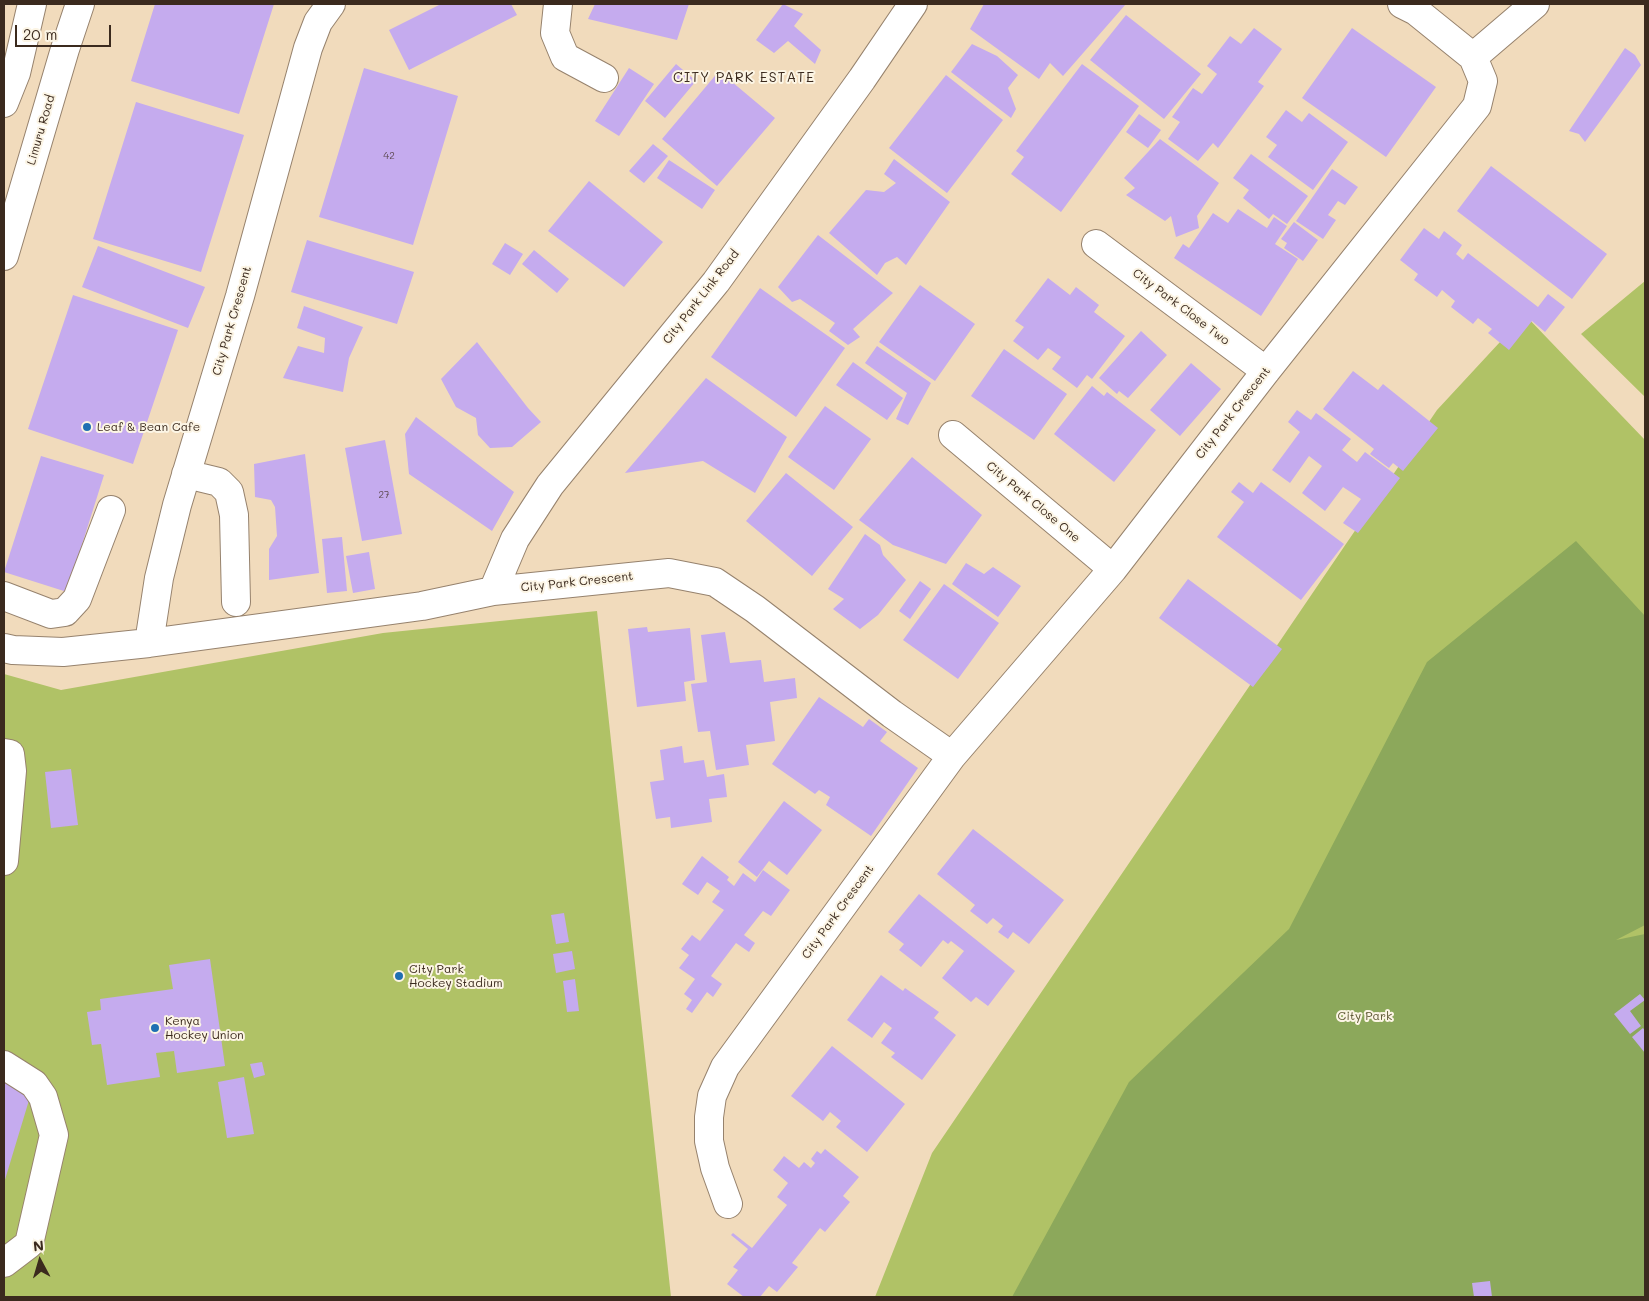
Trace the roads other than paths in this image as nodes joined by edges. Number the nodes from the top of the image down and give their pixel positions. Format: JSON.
{"nodes":[{"id":1,"x":32,"y":4,"type":"edge"},
{"id":2,"x":80,"y":4,"type":"edge"},
{"id":3,"x":331,"y":4,"type":"edge"},
{"id":4,"x":558,"y":4,"type":"edge"},
{"id":5,"x":913,"y":4,"type":"edge"},
{"id":6,"x":1402,"y":4,"type":"edge"},
{"id":7,"x":1535,"y":4,"type":"edge"},
{"id":8,"x":1473,"y":57,"type":"junction"},
{"id":9,"x":604,"y":78,"type":"dead end"},
{"id":10,"x":4,"y":103,"type":"edge"},
{"id":11,"x":1096,"y":244,"type":"dead end"},
{"id":12,"x":4,"y":256,"type":"edge"},
{"id":13,"x":1266,"y":371,"type":"junction"},
{"id":14,"x":953,"y":436,"type":"dead end"},
{"id":15,"x":186,"y":474,"type":"junction"},
{"id":16,"x":111,"y":510,"type":"dead end"},
{"id":17,"x":1113,"y":569,"type":"junction"},
{"id":18,"x":492,"y":591,"type":"junction"},
{"id":19,"x":4,"y":596,"type":"edge"},
{"id":20,"x":236,"y":602,"type":"dead end"},
{"id":21,"x":149,"y":643,"type":"junction"},
{"id":22,"x":4,"y":648,"type":"edge"},
{"id":23,"x":4,"y":753,"type":"edge"},
{"id":24,"x":952,"y":756,"type":"junction"},
{"id":25,"x":4,"y":861,"type":"edge"},
{"id":26,"x":4,"y":1065,"type":"edge"},
{"id":27,"x":728,"y":1204,"type":"dead end"},
{"id":28,"x":4,"y":1262,"type":"edge"}],
"edges":[{"from":1,"to":10,"type":"street"},
{"from":2,"to":12,"type":"street","name":"Limuru Road"},
{"from":3,"to":15,"type":"street","name":"City Park Crescent"},
{"from":4,"to":9,"type":"street"},
{"from":5,"to":18,"type":"street","name":"City Park Link Road"},
{"from":6,"to":8,"type":"street"},
{"from":7,"to":8,"type":"street"},
{"from":8,"to":13,"type":"street","name":"City Park Crescent"},
{"from":11,"to":13,"type":"street","name":"City Park Close Two"},
{"from":13,"to":17,"type":"street","name":"City Park Crescent"},
{"from":14,"to":17,"type":"street","name":"City Park Close One"},
{"from":15,"to":20,"type":"street"},
{"from":15,"to":21,"type":"street","name":"City Park Crescent"},
{"from":16,"to":19,"type":"street"},
{"from":17,"to":24,"type":"street","name":"City Park Crescent"},
{"from":18,"to":21,"type":"street","name":"City Park Crescent"},
{"from":18,"to":24,"type":"street","name":"City Park Crescent"},
{"from":21,"to":22,"type":"street","name":"City Park Crescent"},
{"from":23,"to":25,"type":"street"},
{"from":24,"to":27,"type":"street","name":"City Park Crescent"},
{"from":26,"to":28,"type":"street"}]}
